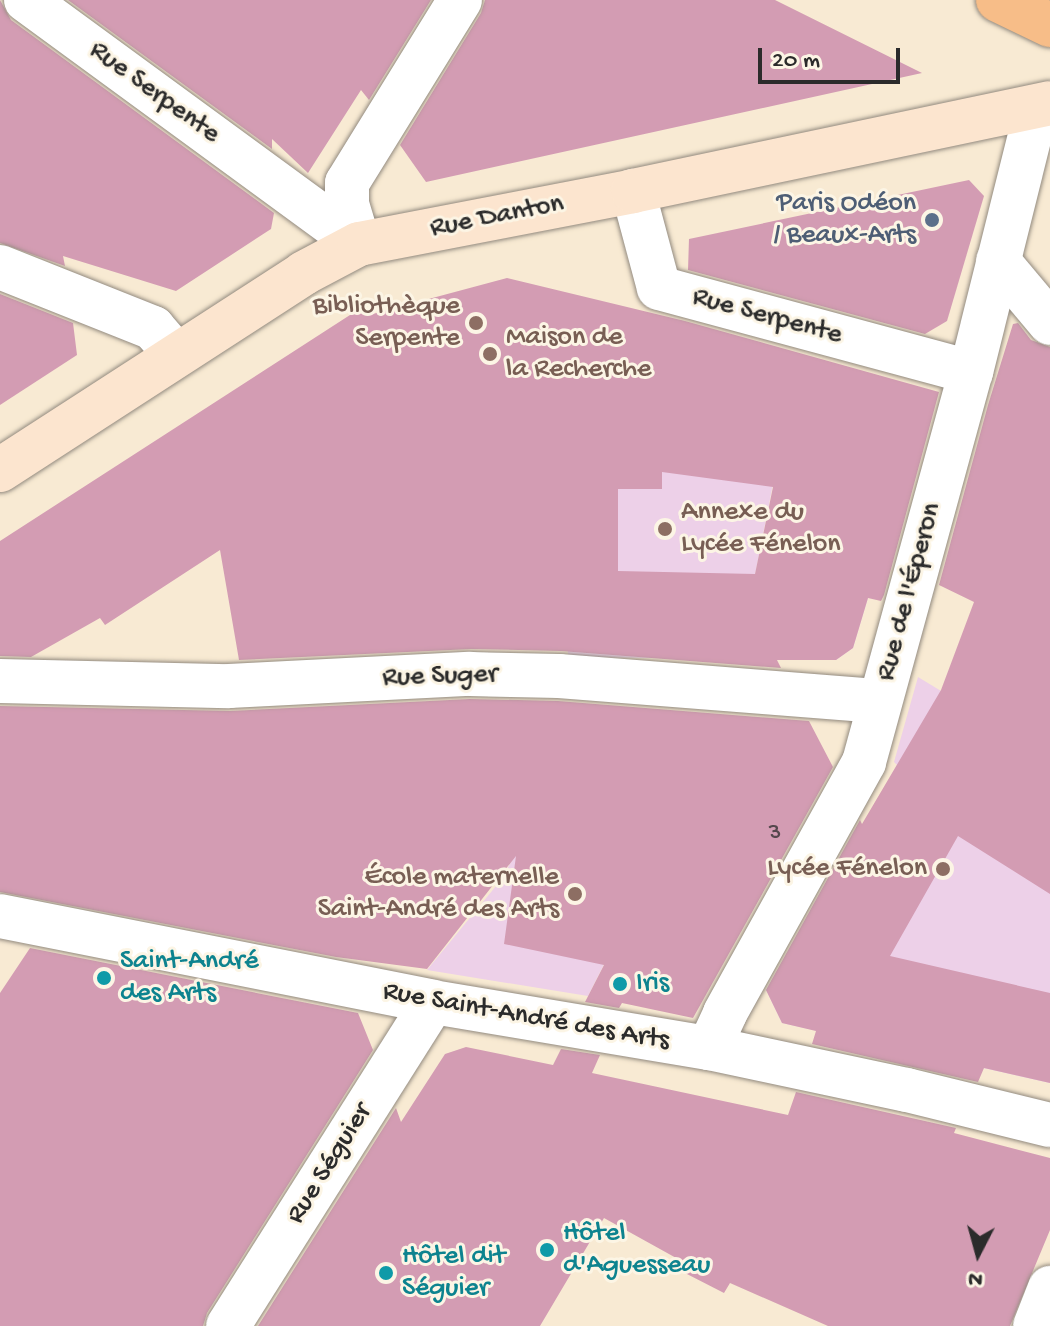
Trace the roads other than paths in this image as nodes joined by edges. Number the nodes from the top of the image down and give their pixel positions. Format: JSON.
{"nodes":[{"id":1,"x":26,"y":0,"type":"edge"},
{"id":2,"x":460,"y":0,"type":"edge"},
{"id":3,"x":998,"y":0,"type":"edge"},
{"id":4,"x":1050,"y":25,"type":"edge"},
{"id":5,"x":1044,"y":105,"type":"edge"},
{"id":6,"x":633,"y":191,"type":"junction"},
{"id":7,"x":359,"y":244,"type":"junction"},
{"id":8,"x":998,"y":261,"type":"junction"},
{"id":9,"x":0,"y":267,"type":"edge"},
{"id":10,"x":1050,"y":323,"type":"edge"},
{"id":11,"x":176,"y":354,"type":"junction"},
{"id":12,"x":971,"y":372,"type":"junction"},
{"id":13,"x":0,"y":470,"type":"edge"},
{"id":14,"x":0,"y":681,"type":"edge"},
{"id":15,"x":879,"y":701,"type":"junction"},
{"id":16,"x":7,"y":930,"type":"edge"},
{"id":17,"x":433,"y":1002,"type":"junction"},
{"id":18,"x":709,"y":1048,"type":"junction"},
{"id":19,"x":1050,"y":1125,"type":"edge"},
{"id":20,"x":1050,"y":1288,"type":"edge"},
{"id":21,"x":228,"y":1326,"type":"edge"},
{"id":22,"x":1035,"y":1326,"type":"edge"}],
"edges":[{"from":1,"to":7,"type":"street","name":"Rue Serpente"},
{"from":2,"to":7,"type":"street"},
{"from":3,"to":4,"type":"main road"},
{"from":5,"to":6,"type":"street","name":"Rue Danton"},
{"from":5,"to":8,"type":"street","name":"Rue de l'Éperon"},
{"from":6,"to":7,"type":"street","name":"Rue Danton"},
{"from":6,"to":12,"type":"street","name":"Rue Serpente"},
{"from":7,"to":11,"type":"street","name":"Rue Danton"},
{"from":8,"to":10,"type":"street"},
{"from":8,"to":12,"type":"street","name":"Rue de l'Éperon"},
{"from":9,"to":11,"type":"street"},
{"from":11,"to":13,"type":"street","name":"Rue Danton"},
{"from":12,"to":15,"type":"street","name":"Rue de l'Éperon"},
{"from":14,"to":15,"type":"street","name":"Rue Suger"},
{"from":15,"to":18,"type":"street","name":"Rue de l'Éperon"},
{"from":16,"to":17,"type":"street","name":"Rue Saint-André des Arts"},
{"from":17,"to":18,"type":"street","name":"Rue Saint-André des Arts"},
{"from":17,"to":21,"type":"street","name":"Rue Séguier"},
{"from":18,"to":19,"type":"street","name":"Rue Saint-André des Arts"},
{"from":20,"to":22,"type":"street"}]}
